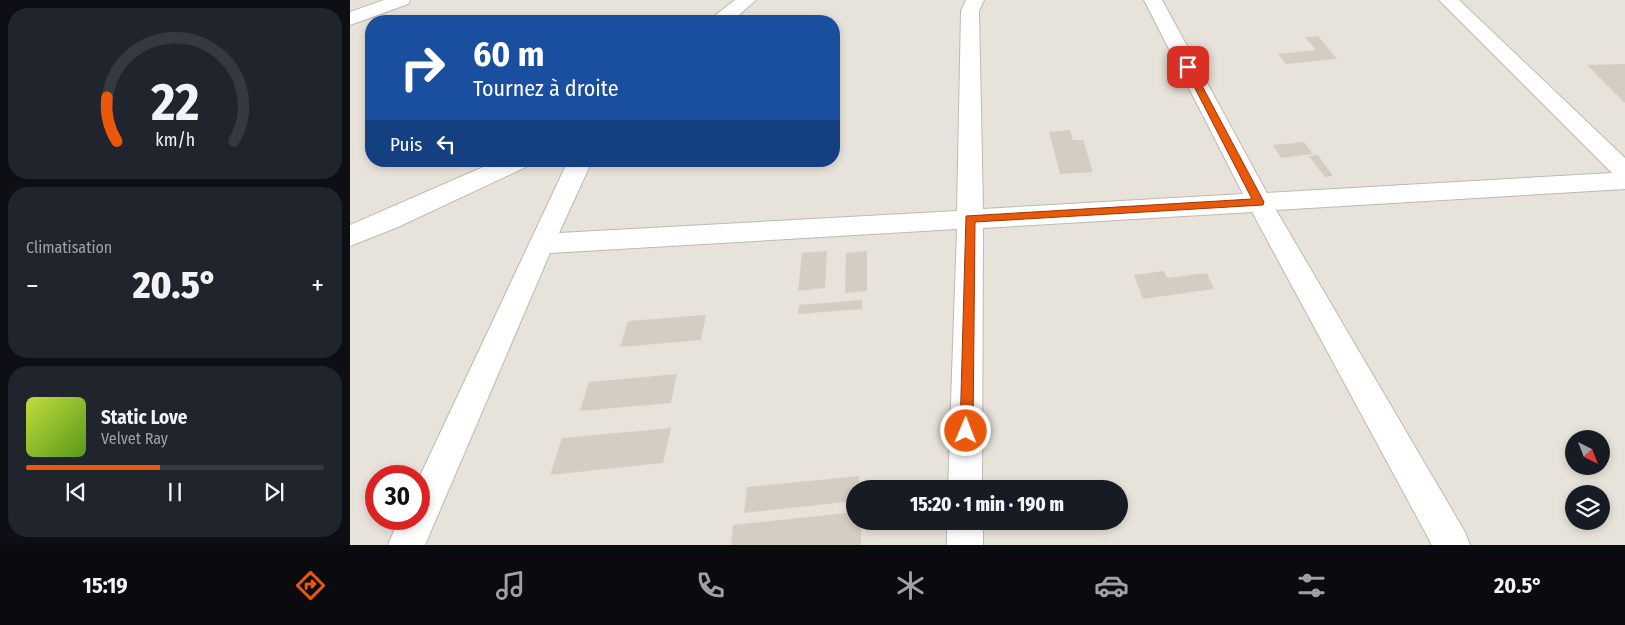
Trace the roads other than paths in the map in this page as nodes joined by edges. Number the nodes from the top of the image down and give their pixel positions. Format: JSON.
{"nodes":[{"id":1,"x":401,"y":0,"type":"edge"},
{"id":2,"x":747,"y":0,"type":"edge"},
{"id":3,"x":975,"y":0,"type":"edge"},
{"id":4,"x":1153,"y":0,"type":"edge"},
{"id":5,"x":1447,"y":2,"type":"edge"},
{"id":6,"x":728,"y":15,"type":"edge"},
{"id":7,"x":350,"y":19,"type":"edge"},
{"id":8,"x":505,"y":167,"type":"edge"},
{"id":9,"x":577,"y":167,"type":"edge"},
{"id":10,"x":1625,"y":172,"type":"edge"},
{"id":11,"x":1625,"y":180,"type":"edge"},
{"id":12,"x":1259,"y":202,"type":"junction"},
{"id":13,"x":970,"y":219,"type":"junction"},
{"id":14,"x":350,"y":236,"type":"edge"},
{"id":15,"x":541,"y":244,"type":"junction"},
{"id":16,"x":966,"y":480,"type":"edge"},
{"id":17,"x":430,"y":491,"type":"edge"},
{"id":18,"x":413,"y":530,"type":"edge"},
{"id":19,"x":965,"y":530,"type":"edge"},
{"id":20,"x":406,"y":545,"type":"edge"},
{"id":21,"x":964,"y":545,"type":"edge"},
{"id":22,"x":1452,"y":545,"type":"edge"}],
"edges":[{"from":1,"to":7,"type":"street"},
{"from":2,"to":6,"type":"street"},
{"from":3,"to":13,"type":"street"},
{"from":4,"to":12,"type":"street"},
{"from":5,"to":10,"type":"street"},
{"from":8,"to":14,"type":"street"},
{"from":9,"to":15,"type":"street"},
{"from":11,"to":12,"type":"street"},
{"from":12,"to":13,"type":"street"},
{"from":12,"to":22,"type":"street"},
{"from":13,"to":15,"type":"street"},
{"from":13,"to":16,"type":"street"},
{"from":15,"to":17,"type":"street"},
{"from":18,"to":20,"type":"street"},
{"from":19,"to":21,"type":"street"}]}
